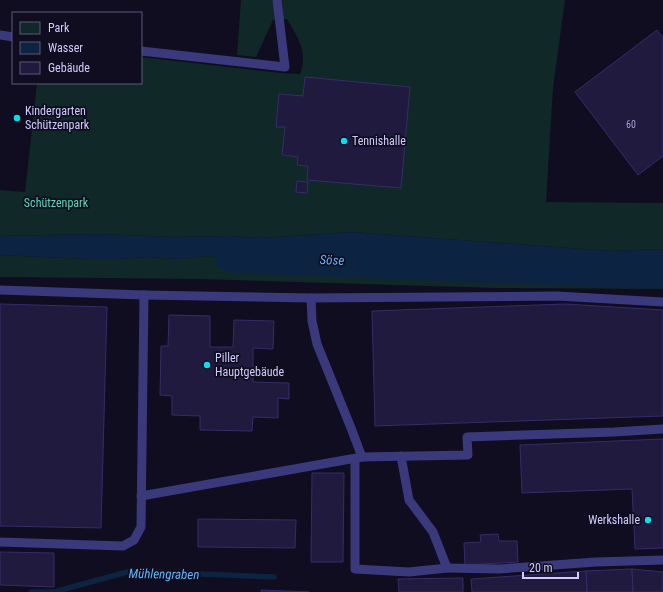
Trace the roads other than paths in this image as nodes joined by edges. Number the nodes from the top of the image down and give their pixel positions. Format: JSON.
{"nodes":[{"id":1,"x":277,"y":0,"type":"edge"},
{"id":2,"x":0,"y":35,"type":"edge"},
{"id":3,"x":12,"y":37,"type":"edge"},
{"id":4,"x":142,"y":51,"type":"edge"},
{"id":5,"x":0,"y":290,"type":"edge"},
{"id":6,"x":144,"y":295,"type":"junction"},
{"id":7,"x":311,"y":298,"type":"junction"},
{"id":8,"x":663,"y":302,"type":"edge"},
{"id":9,"x":663,"y":429,"type":"edge"},
{"id":10,"x":401,"y":456,"type":"junction"},
{"id":11,"x":359,"y":458,"type":"junction"},
{"id":12,"x":141,"y":496,"type":"junction"},
{"id":13,"x":0,"y":542,"type":"edge"},
{"id":14,"x":663,"y":560,"type":"edge"},
{"id":15,"x":447,"y":568,"type":"junction"}],
"edges":[{"from":1,"to":4,"type":"lane"},
{"from":2,"to":3,"type":"lane"},
{"from":5,"to":6,"type":"lane"},
{"from":6,"to":7,"type":"lane"},
{"from":6,"to":12,"type":"lane"},
{"from":7,"to":8,"type":"lane"},
{"from":7,"to":11,"type":"lane"},
{"from":9,"to":10,"type":"lane"},
{"from":10,"to":11,"type":"lane"},
{"from":10,"to":15,"type":"lane"},
{"from":11,"to":12,"type":"lane"},
{"from":11,"to":15,"type":"lane"},
{"from":12,"to":13,"type":"lane"},
{"from":14,"to":15,"type":"lane"}]}
